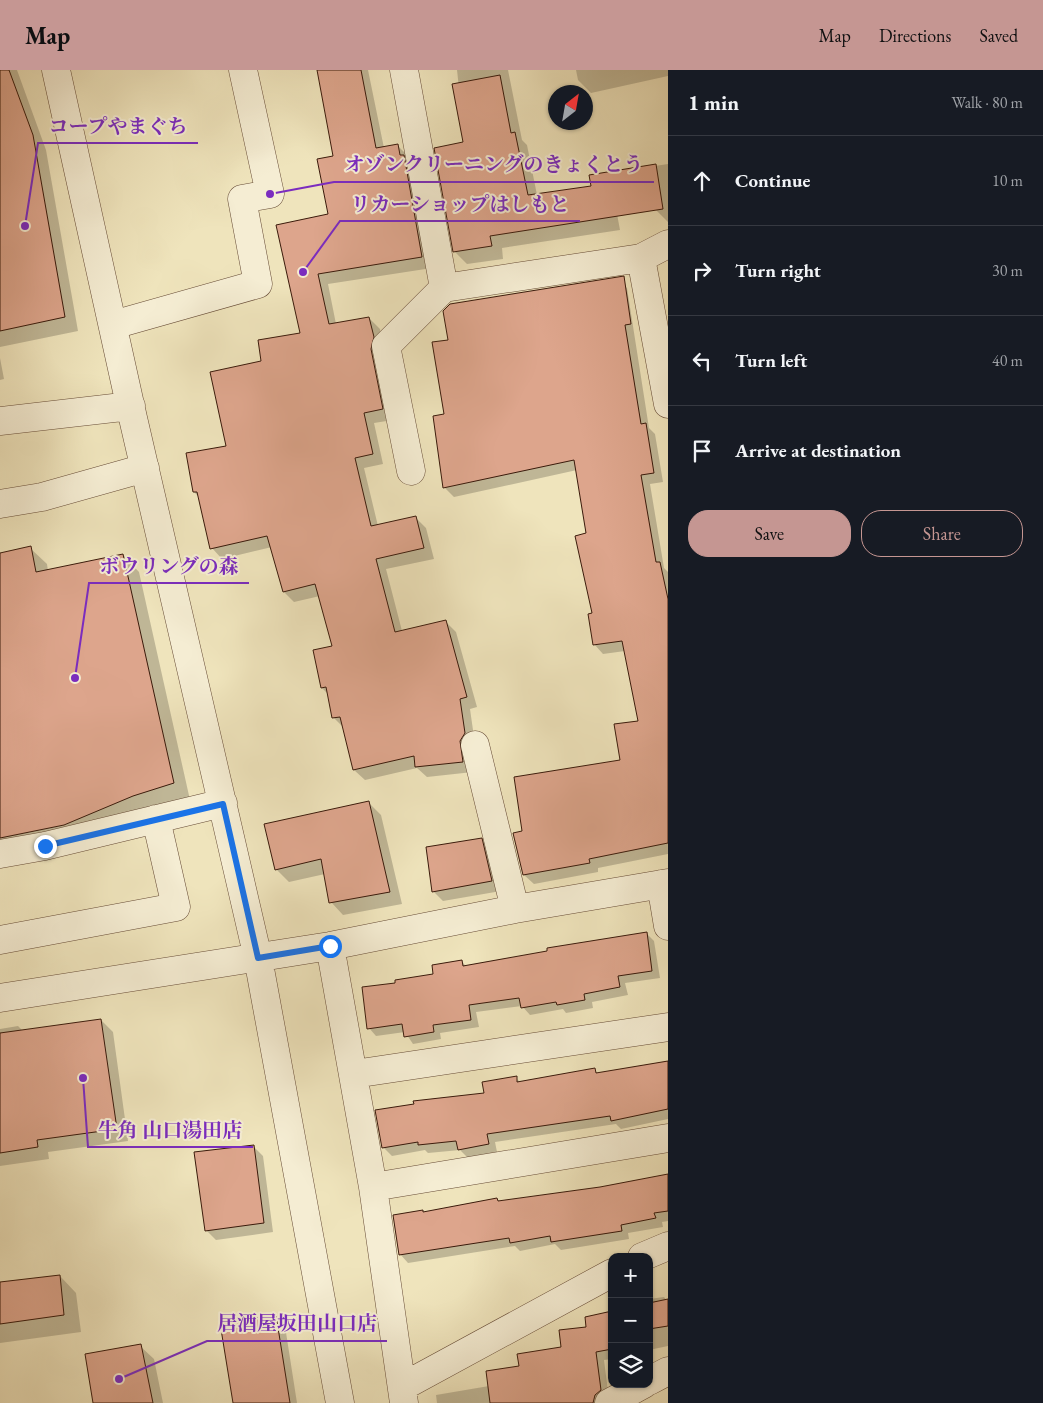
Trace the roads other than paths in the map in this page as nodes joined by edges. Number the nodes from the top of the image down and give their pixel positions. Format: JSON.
{"nodes":[{"id":1,"x":56,"y":70,"type":"edge"},
{"id":2,"x":243,"y":70,"type":"edge"},
{"id":3,"x":404,"y":70,"type":"edge"},
{"id":4,"x":668,"y":244,"type":"edge"},
{"id":5,"x":641,"y":258,"type":"junction"},
{"id":6,"x":444,"y":288,"type":"junction"},
{"id":7,"x":113,"y":325,"type":"junction"},
{"id":8,"x":668,"y":404,"type":"edge"},
{"id":9,"x":131,"y":406,"type":"junction"},
{"id":10,"x":0,"y":421,"type":"edge"},
{"id":11,"x":145,"y":468,"type":"junction"},
{"id":12,"x":411,"y":471,"type":"dead end"},
{"id":13,"x":0,"y":504,"type":"edge"},
{"id":14,"x":475,"y":745,"type":"dead end"},
{"id":15,"x":223,"y":804,"type":"junction"},
{"id":16,"x":156,"y":820,"type":"junction"},
{"id":17,"x":0,"y":854,"type":"edge"},
{"id":18,"x":665,"y":884,"type":"edge"},
{"id":19,"x":515,"y":909,"type":"junction"},
{"id":20,"x":668,"y":926,"type":"edge"},
{"id":21,"x":0,"y":940,"type":"edge"},
{"id":22,"x":330,"y":946,"type":"junction"},
{"id":23,"x":258,"y":958,"type":"junction"},
{"id":24,"x":0,"y":998,"type":"edge"},
{"id":25,"x":668,"y":1026,"type":"edge"},
{"id":26,"x":354,"y":1074,"type":"junction"},
{"id":27,"x":668,"y":1138,"type":"edge"},
{"id":28,"x":373,"y":1187,"type":"junction"},
{"id":29,"x":668,"y":1246,"type":"edge"},
{"id":30,"x":651,"y":1253,"type":"edge"},
{"id":31,"x":608,"y":1275,"type":"edge"},
{"id":32,"x":668,"y":1371,"type":"edge"},
{"id":33,"x":653,"y":1379,"type":"edge"},
{"id":34,"x":637,"y":1388,"type":"edge"},
{"id":35,"x":403,"y":1395,"type":"edge"},
{"id":36,"x":340,"y":1403,"type":"edge"},
{"id":37,"x":609,"y":1403,"type":"edge"}],
"edges":[{"from":1,"to":7,"type":"street"},
{"from":2,"to":7,"type":"street"},
{"from":3,"to":6,"type":"street"},
{"from":4,"to":5,"type":"street"},
{"from":5,"to":6,"type":"street"},
{"from":5,"to":8,"type":"street"},
{"from":6,"to":12,"type":"street"},
{"from":7,"to":9,"type":"street"},
{"from":9,"to":10,"type":"street"},
{"from":9,"to":11,"type":"street"},
{"from":11,"to":13,"type":"street"},
{"from":11,"to":15,"type":"street"},
{"from":14,"to":19,"type":"street"},
{"from":15,"to":16,"type":"street"},
{"from":15,"to":23,"type":"street"},
{"from":16,"to":17,"type":"street"},
{"from":16,"to":21,"type":"street"},
{"from":18,"to":19,"type":"street"},
{"from":18,"to":20,"type":"street"},
{"from":19,"to":22,"type":"street"},
{"from":22,"to":23,"type":"street"},
{"from":22,"to":26,"type":"street"},
{"from":23,"to":24,"type":"street"},
{"from":23,"to":36,"type":"street"},
{"from":25,"to":26,"type":"street"},
{"from":26,"to":28,"type":"street"},
{"from":27,"to":28,"type":"street"},
{"from":28,"to":35,"type":"street"},
{"from":29,"to":30,"type":"street"},
{"from":31,"to":35,"type":"street"},
{"from":32,"to":33,"type":"street"},
{"from":34,"to":37,"type":"street"}]}
